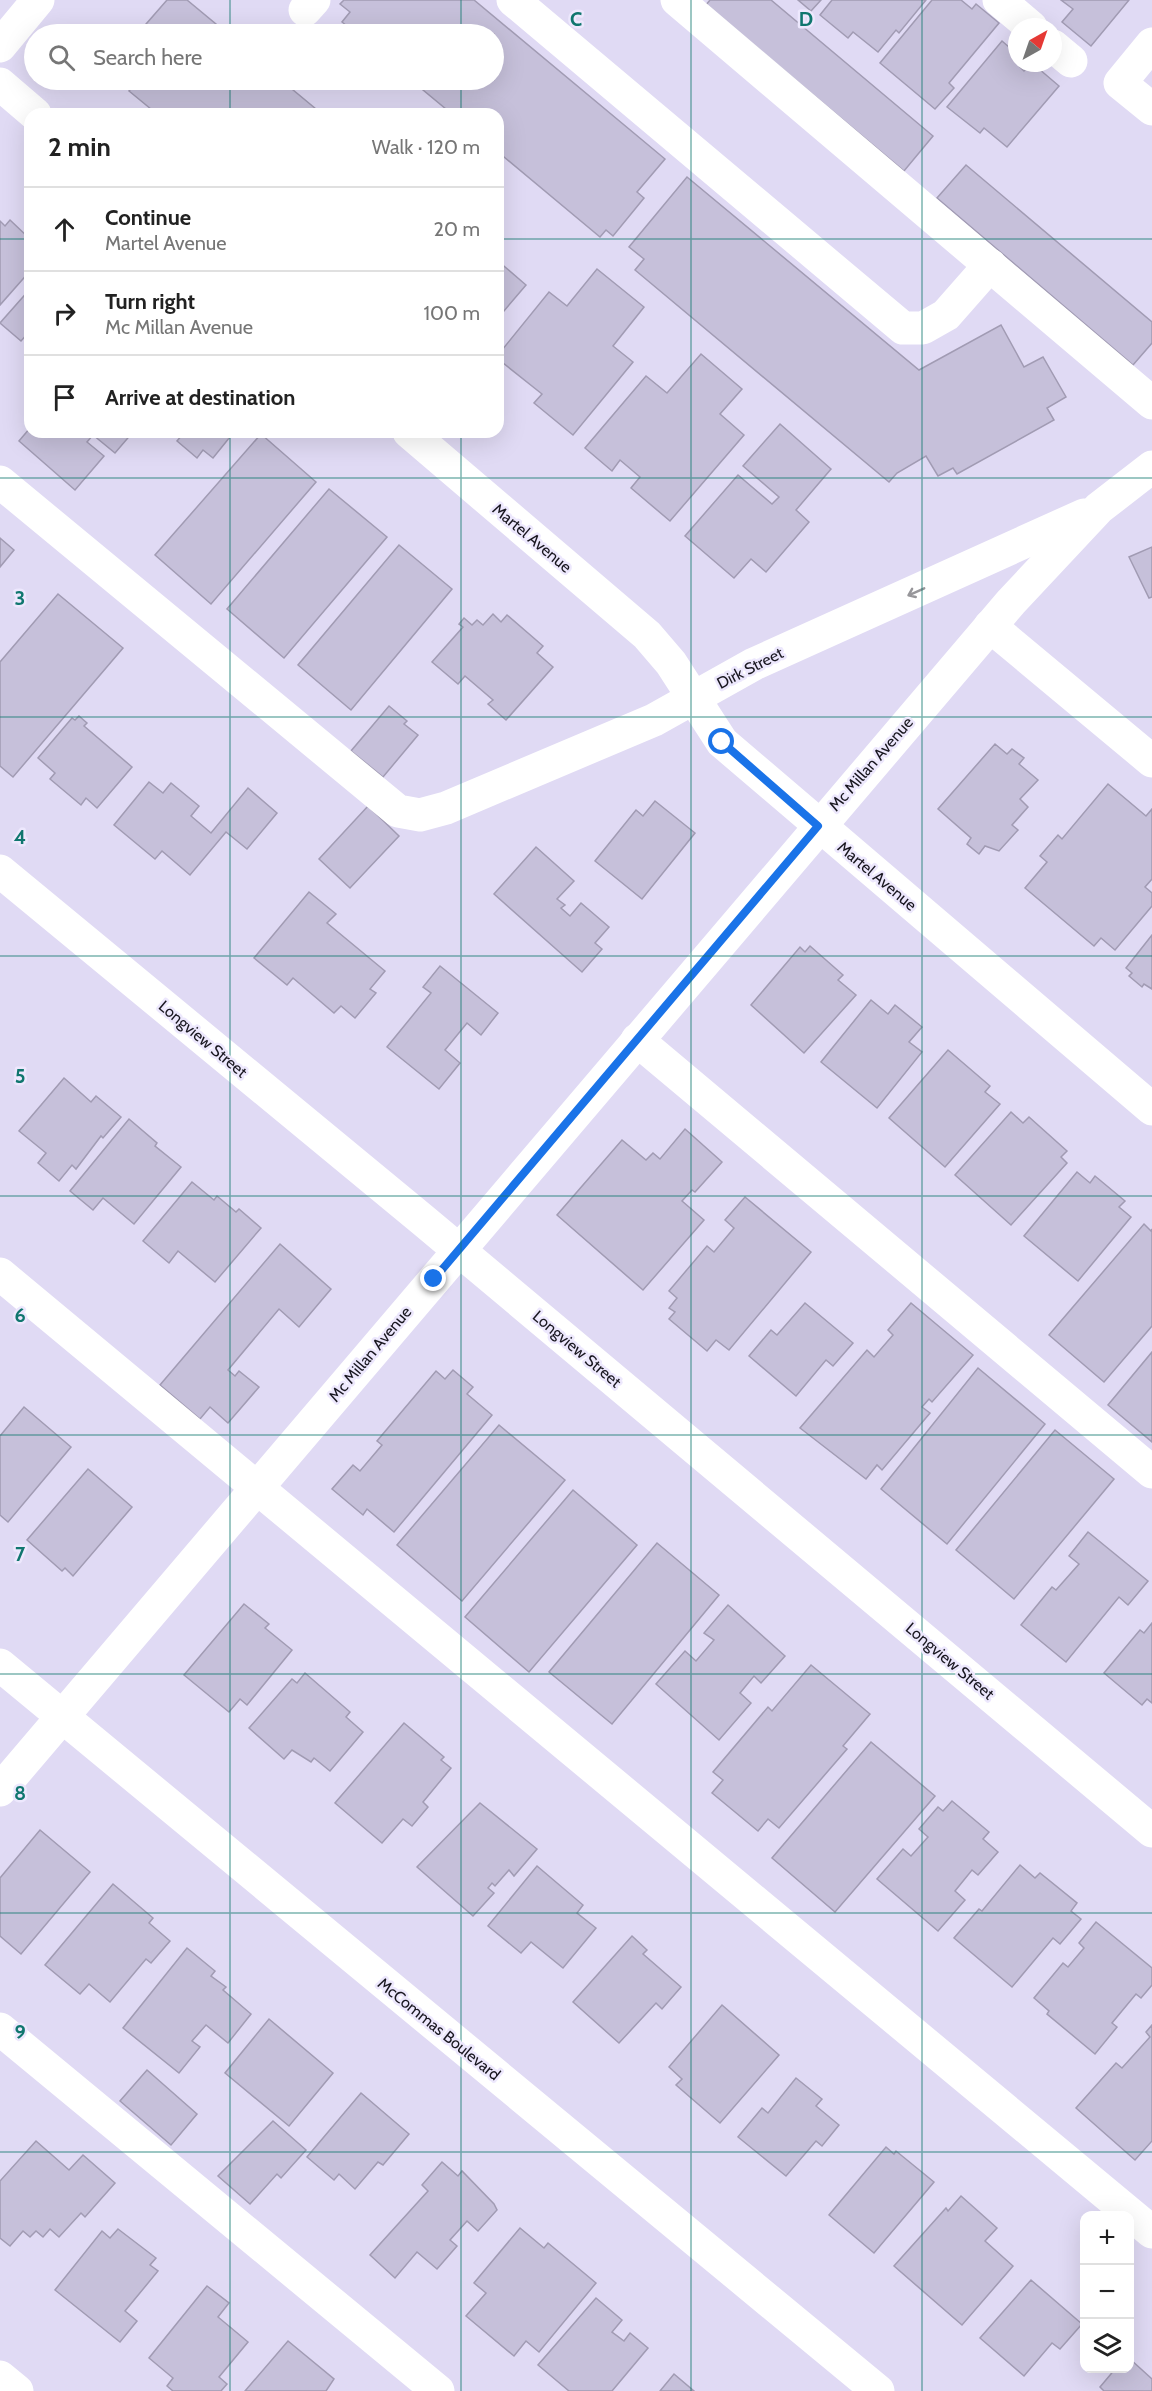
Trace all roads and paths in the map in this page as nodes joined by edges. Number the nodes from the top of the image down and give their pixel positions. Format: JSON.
{"nodes":[{"id":1,"x":38,"y":0,"type":"edge"},
{"id":2,"x":513,"y":0,"type":"edge"},
{"id":3,"x":677,"y":0,"type":"edge"},
{"id":4,"x":999,"y":0,"type":"edge"},
{"id":5,"x":1020,"y":18,"type":"edge"},
{"id":6,"x":1152,"y":44,"type":"edge"},
{"id":7,"x":0,"y":46,"type":"edge"},
{"id":8,"x":0,"y":84,"type":"edge"},
{"id":9,"x":28,"y":108,"type":"edge"},
{"id":10,"x":1152,"y":108,"type":"edge"},
{"id":11,"x":990,"y":266,"type":"junction"},
{"id":12,"x":1152,"y":403,"type":"edge"},
{"id":13,"x":415,"y":438,"type":"edge"},
{"id":14,"x":1152,"y":467,"type":"edge"},
{"id":15,"x":0,"y":482,"type":"edge"},
{"id":16,"x":1099,"y":508,"type":"junction"},
{"id":17,"x":969,"y":568,"type":"junction"},
{"id":18,"x":1000,"y":614,"type":"junction"},
{"id":19,"x":693,"y":698,"type":"junction"},
{"id":20,"x":1152,"y":761,"type":"edge"},
{"id":21,"x":818,"y":826,"type":"junction"},
{"id":22,"x":0,"y":871,"type":"edge"},
{"id":23,"x":637,"y":1040,"type":"junction"},
{"id":24,"x":1152,"y":1109,"type":"edge"},
{"id":25,"x":459,"y":1250,"type":"junction"},
{"id":26,"x":0,"y":1274,"type":"edge"},
{"id":27,"x":1152,"y":1472,"type":"edge"},
{"id":28,"x":256,"y":1488,"type":"junction"},
{"id":29,"x":0,"y":1665,"type":"edge"},
{"id":30,"x":61,"y":1717,"type":"junction"},
{"id":31,"x":0,"y":1790,"type":"edge"},
{"id":32,"x":1152,"y":1831,"type":"edge"},
{"id":33,"x":0,"y":2029,"type":"edge"},
{"id":34,"x":1152,"y":2232,"type":"edge"},
{"id":35,"x":0,"y":2377,"type":"edge"},
{"id":36,"x":17,"y":2391,"type":"edge"},
{"id":37,"x":438,"y":2391,"type":"edge"},
{"id":38,"x":878,"y":2391,"type":"edge"}],
"edges":[{"from":1,"to":7,"type":"street"},
{"from":2,"to":11,"type":"street"},
{"from":3,"to":11,"type":"street"},
{"from":4,"to":5,"type":"street"},
{"from":6,"to":10,"type":"street"},
{"from":8,"to":9,"type":"street"},
{"from":11,"to":12,"type":"street"},
{"from":13,"to":19,"type":"street","name":"Martel Avenue"},
{"from":14,"to":16,"type":"street","name":"Mc Millan Avenue"},
{"from":15,"to":19,"type":"street","name":"Dirk Street"},
{"from":16,"to":17,"type":"street","name":"Dirk Street"},
{"from":16,"to":18,"type":"street","name":"Mc Millan Avenue"},
{"from":17,"to":18,"type":"street"},
{"from":17,"to":19,"type":"street","name":"Dirk Street","one_way":true},
{"from":18,"to":20,"type":"street"},
{"from":18,"to":21,"type":"street","name":"Mc Millan Avenue"},
{"from":19,"to":21,"type":"street","name":"Martel Avenue"},
{"from":21,"to":23,"type":"street","name":"Mc Millan Avenue"},
{"from":21,"to":24,"type":"street","name":"Martel Avenue"},
{"from":22,"to":25,"type":"street","name":"Longview Street"},
{"from":23,"to":25,"type":"street","name":"Mc Millan Avenue"},
{"from":23,"to":27,"type":"street"},
{"from":25,"to":28,"type":"street","name":"Mc Millan Avenue"},
{"from":25,"to":32,"type":"street","name":"Longview Street"},
{"from":26,"to":28,"type":"street"},
{"from":28,"to":30,"type":"street","name":"Mc Millan Avenue"},
{"from":28,"to":34,"type":"street"},
{"from":29,"to":30,"type":"street","name":"McCommas Boulevard"},
{"from":30,"to":31,"type":"street","name":"Mc Millan Avenue"},
{"from":30,"to":38,"type":"street","name":"McCommas Boulevard"},
{"from":33,"to":37,"type":"street"},
{"from":35,"to":36,"type":"street"}]}
